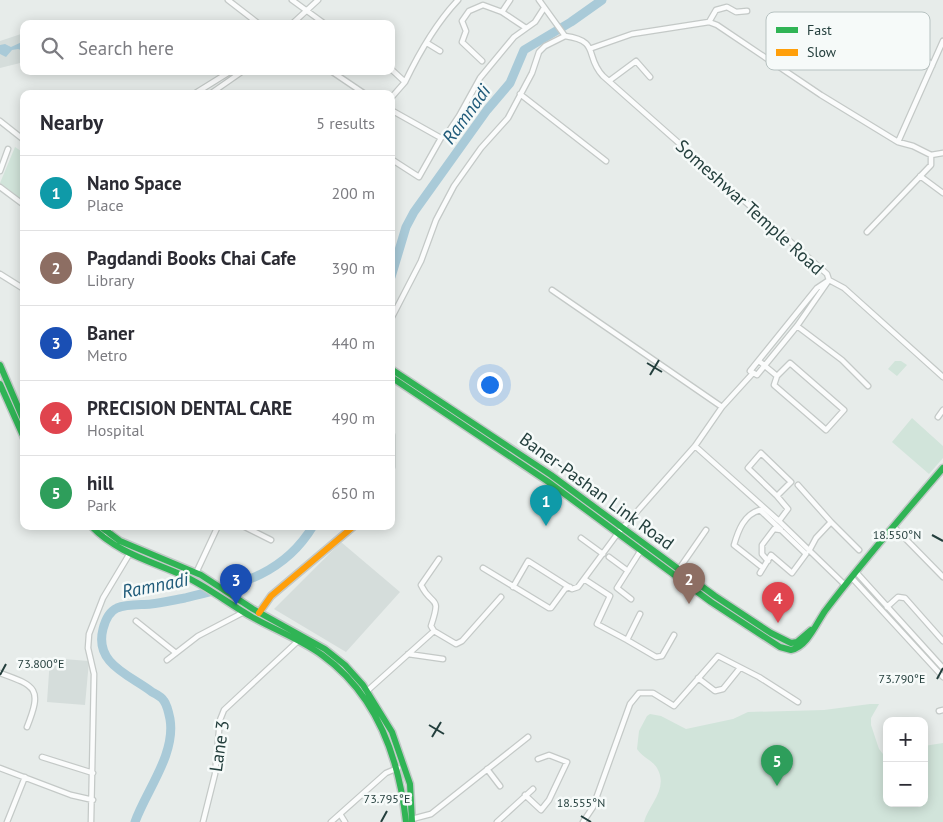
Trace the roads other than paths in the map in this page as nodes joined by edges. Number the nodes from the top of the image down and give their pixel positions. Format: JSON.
{"nodes":[{"id":1,"x":228,"y":0,"type":"edge"},
{"id":2,"x":292,"y":0,"type":"edge"},
{"id":3,"x":318,"y":0,"type":"edge"},
{"id":4,"x":458,"y":0,"type":"edge"},
{"id":5,"x":510,"y":0,"type":"edge"},
{"id":6,"x":539,"y":0,"type":"edge"},
{"id":7,"x":545,"y":9,"type":"junction"},
{"id":8,"x":306,"y":11,"type":"junction"},
{"id":9,"x":747,"y":11,"type":"dead end"},
{"id":10,"x":502,"y":12,"type":"junction"},
{"id":11,"x":254,"y":20,"type":"edge"},
{"id":12,"x":296,"y":20,"type":"edge"},
{"id":13,"x":319,"y":20,"type":"edge"},
{"id":14,"x":709,"y":22,"type":"junction"},
{"id":15,"x":526,"y":28,"type":"junction"},
{"id":16,"x":565,"y":36,"type":"junction"},
{"id":17,"x":943,"y":41,"type":"edge"},
{"id":18,"x":427,"y":43,"type":"junction"},
{"id":19,"x":592,"y":48,"type":"junction"},
{"id":20,"x":440,"y":51,"type":"dead end"},
{"id":21,"x":766,"y":57,"type":"edge"},
{"id":22,"x":482,"y":61,"type":"dead end"},
{"id":23,"x":930,"y":64,"type":"edge"},
{"id":24,"x":932,"y":66,"type":"junction"},
{"id":25,"x":784,"y":70,"type":"edge"},
{"id":26,"x":395,"y":73,"type":"edge"},
{"id":27,"x":224,"y":75,"type":"edge"},
{"id":28,"x":237,"y":75,"type":"edge"},
{"id":29,"x":337,"y":75,"type":"edge"},
{"id":30,"x":650,"y":77,"type":"dead end"},
{"id":31,"x":609,"y":81,"type":"junction"},
{"id":32,"x":405,"y":82,"type":"junction"},
{"id":33,"x":200,"y":90,"type":"edge"},
{"id":34,"x":216,"y":90,"type":"edge"},
{"id":35,"x":359,"y":90,"type":"edge"},
{"id":36,"x":395,"y":93,"type":"edge"},
{"id":37,"x":520,"y":94,"type":"junction"},
{"id":38,"x":395,"y":112,"type":"edge"},
{"id":39,"x":0,"y":122,"type":"edge"},
{"id":40,"x":20,"y":137,"type":"edge"},
{"id":41,"x":441,"y":138,"type":"junction"},
{"id":42,"x":898,"y":142,"type":"junction"},
{"id":43,"x":8,"y":149,"type":"dead end"},
{"id":44,"x":943,"y":153,"type":"edge"},
{"id":45,"x":931,"y":155,"type":"junction"},
{"id":46,"x":606,"y":161,"type":"dead end"},
{"id":47,"x":395,"y":162,"type":"edge"},
{"id":48,"x":0,"y":171,"type":"edge"},
{"id":49,"x":920,"y":176,"type":"junction"},
{"id":50,"x":0,"y":187,"type":"edge"},
{"id":51,"x":943,"y":193,"type":"edge"},
{"id":52,"x":20,"y":202,"type":"edge"},
{"id":53,"x":867,"y":232,"type":"dead end"},
{"id":54,"x":0,"y":274,"type":"edge"},
{"id":55,"x":829,"y":280,"type":"junction"},
{"id":56,"x":20,"y":286,"type":"edge"},
{"id":57,"x":552,"y":290,"type":"dead end"},
{"id":58,"x":395,"y":312,"type":"edge"},
{"id":59,"x":796,"y":326,"type":"junction"},
{"id":60,"x":759,"y":361,"type":"junction"},
{"id":61,"x":0,"y":365,"type":"edge"},
{"id":62,"x":765,"y":366,"type":"junction"},
{"id":63,"x":395,"y":370,"type":"edge"},
{"id":64,"x":753,"y":373,"type":"junction"},
{"id":65,"x":777,"y":376,"type":"junction"},
{"id":66,"x":943,"y":377,"type":"edge"},
{"id":67,"x":395,"y":380,"type":"edge"},
{"id":68,"x":0,"y":384,"type":"edge"},
{"id":69,"x":868,"y":386,"type":"dead end"},
{"id":70,"x":722,"y":407,"type":"junction"},
{"id":71,"x":943,"y":410,"type":"edge"},
{"id":72,"x":20,"y":412,"type":"edge"},
{"id":73,"x":938,"y":417,"type":"dead end"},
{"id":74,"x":20,"y":429,"type":"edge"},
{"id":75,"x":694,"y":446,"type":"junction"},
{"id":76,"x":943,"y":468,"type":"edge"},
{"id":77,"x":798,"y":486,"type":"dead end"},
{"id":78,"x":778,"y":496,"type":"junction"},
{"id":79,"x":779,"y":521,"type":"junction"},
{"id":80,"x":831,"y":522,"type":"junction"},
{"id":81,"x":894,"y":527,"type":"junction"},
{"id":82,"x":623,"y":528,"type":"junction"},
{"id":83,"x":95,"y":530,"type":"edge"},
{"id":84,"x":105,"y":530,"type":"edge"},
{"id":85,"x":216,"y":530,"type":"edge"},
{"id":86,"x":251,"y":530,"type":"edge"},
{"id":87,"x":349,"y":530,"type":"edge"},
{"id":88,"x":706,"y":530,"type":"dead end"},
{"id":89,"x":781,"y":530,"type":"junction"},
{"id":90,"x":107,"y":532,"type":"joint"},
{"id":91,"x":618,"y":534,"type":"junction"},
{"id":92,"x":581,"y":538,"type":"dead end"},
{"id":93,"x":271,"y":540,"type":"dead end"},
{"id":94,"x":641,"y":550,"type":"junction"},
{"id":95,"x":859,"y":550,"type":"dead end"},
{"id":96,"x":809,"y":551,"type":"junction"},
{"id":97,"x":130,"y":553,"type":"junction"},
{"id":98,"x":603,"y":554,"type":"junction"},
{"id":99,"x":609,"y":557,"type":"dead end"},
{"id":100,"x":440,"y":559,"type":"dead end"},
{"id":101,"x":768,"y":560,"type":"junction"},
{"id":102,"x":483,"y":568,"type":"dead end"},
{"id":103,"x":679,"y":569,"type":"junction"},
{"id":104,"x":628,"y":571,"type":"junction"},
{"id":105,"x":198,"y":574,"type":"junction"},
{"id":106,"x":854,"y":575,"type":"junction"},
{"id":107,"x":943,"y":576,"type":"edge"},
{"id":108,"x":584,"y":580,"type":"junction"},
{"id":109,"x":845,"y":585,"type":"junction"},
{"id":110,"x":513,"y":587,"type":"junction"},
{"id":111,"x":570,"y":588,"type":"junction"},
{"id":112,"x":501,"y":596,"type":"dead end"},
{"id":113,"x":632,"y":599,"type":"dead end"},
{"id":114,"x":886,"y":607,"type":"junction"},
{"id":115,"x":244,"y":612,"type":"junction"},
{"id":116,"x":259,"y":613,"type":"junction"},
{"id":117,"x":640,"y":614,"type":"dead end"},
{"id":118,"x":136,"y":621,"type":"dead end"},
{"id":119,"x":812,"y":629,"type":"junction"},
{"id":120,"x":434,"y":631,"type":"junction"},
{"id":121,"x":674,"y":634,"type":"dead end"},
{"id":122,"x":626,"y":640,"type":"junction"},
{"id":123,"x":298,"y":641,"type":"junction"},
{"id":124,"x":943,"y":641,"type":"edge"},
{"id":125,"x":782,"y":643,"type":"junction"},
{"id":126,"x":176,"y":653,"type":"junction"},
{"id":127,"x":408,"y":654,"type":"junction"},
{"id":128,"x":443,"y":658,"type":"dead end"},
{"id":129,"x":167,"y":660,"type":"dead end"},
{"id":130,"x":740,"y":668,"type":"junction"},
{"id":131,"x":943,"y":668,"type":"edge"},
{"id":132,"x":0,"y":673,"type":"edge"},
{"id":133,"x":943,"y":676,"type":"edge"},
{"id":134,"x":698,"y":678,"type":"junction"},
{"id":135,"x":364,"y":693,"type":"junction"},
{"id":136,"x":798,"y":702,"type":"dead end"},
{"id":137,"x":27,"y":727,"type":"dead end"},
{"id":138,"x":528,"y":737,"type":"dead end"},
{"id":139,"x":42,"y":757,"type":"dead end"},
{"id":140,"x":538,"y":759,"type":"dead end"},
{"id":141,"x":0,"y":768,"type":"edge"},
{"id":142,"x":398,"y":768,"type":"junction"},
{"id":143,"x":487,"y":769,"type":"junction"},
{"id":144,"x":92,"y":773,"type":"junction"},
{"id":145,"x":25,"y":777,"type":"junction"},
{"id":146,"x":500,"y":786,"type":"dead end"},
{"id":147,"x":533,"y":789,"type":"dead end"},
{"id":148,"x":525,"y":795,"type":"junction"},
{"id":149,"x":93,"y":800,"type":"junction"},
{"id":150,"x":340,"y":814,"type":"junction"},
{"id":151,"x":410,"y":821,"type":"edge"},
{"id":152,"x":7,"y":822,"type":"edge"},
{"id":153,"x":91,"y":822,"type":"edge"},
{"id":154,"x":203,"y":822,"type":"edge"},
{"id":155,"x":331,"y":822,"type":"edge"},
{"id":156,"x":345,"y":822,"type":"edge"},
{"id":157,"x":497,"y":822,"type":"edge"},
{"id":158,"x":583,"y":822,"type":"edge"}],
"edges":[{"from":1,"to":11,"type":"street"},
{"from":2,"to":8,"type":"street"},
{"from":3,"to":8,"type":"street"},
{"from":4,"to":18,"type":"street"},
{"from":5,"to":10,"type":"street"},
{"from":6,"to":7,"type":"street"},
{"from":7,"to":15,"type":"street"},
{"from":7,"to":16,"type":"street"},
{"from":8,"to":12,"type":"street"},
{"from":8,"to":13,"type":"street"},
{"from":9,"to":14,"type":"street"},
{"from":10,"to":15,"type":"street"},
{"from":10,"to":22,"type":"street"},
{"from":14,"to":19,"type":"street"},
{"from":14,"to":21,"type":"street"},
{"from":15,"to":41,"type":"street"},
{"from":16,"to":19,"type":"street"},
{"from":16,"to":37,"type":"street"},
{"from":17,"to":24,"type":"street"},
{"from":18,"to":20,"type":"street"},
{"from":18,"to":32,"type":"street"},
{"from":19,"to":31,"type":"street","name":"Someshwar Temple Road"},
{"from":23,"to":24,"type":"street"},
{"from":24,"to":42,"type":"street"},
{"from":25,"to":42,"type":"street"},
{"from":26,"to":32,"type":"street"},
{"from":27,"to":33,"type":"street"},
{"from":28,"to":34,"type":"street"},
{"from":29,"to":35,"type":"street"},
{"from":30,"to":31,"type":"street"},
{"from":31,"to":55,"type":"street","name":"Someshwar Temple Road"},
{"from":32,"to":36,"type":"street"},
{"from":37,"to":46,"type":"street"},
{"from":37,"to":58,"type":"street"},
{"from":38,"to":41,"type":"street"},
{"from":39,"to":40,"type":"street"},
{"from":41,"to":47,"type":"street"},
{"from":42,"to":45,"type":"street"},
{"from":43,"to":48,"type":"street"},
{"from":44,"to":45,"type":"street"},
{"from":45,"to":49,"type":"street"},
{"from":49,"to":51,"type":"street"},
{"from":49,"to":53,"type":"street"},
{"from":50,"to":52,"type":"street"},
{"from":54,"to":56,"type":"street"},
{"from":55,"to":59,"type":"street"},
{"from":55,"to":60,"type":"street"},
{"from":55,"to":66,"type":"street","name":"Someshwar Temple Road"},
{"from":57,"to":70,"type":"street"},
{"from":59,"to":62,"type":"street"},
{"from":59,"to":69,"type":"street"},
{"from":60,"to":62,"type":"street"},
{"from":60,"to":64,"type":"street"},
{"from":61,"to":72,"type":"street"},
{"from":62,"to":64,"type":"street"},
{"from":62,"to":65,"type":"street"},
{"from":63,"to":82,"type":"street","name":"Baner-Pashan Link Road"},
{"from":64,"to":70,"type":"street"},
{"from":65,"to":65,"type":"street"},
{"from":67,"to":91,"type":"street","name":"Baner-Pashan Link Road"},
{"from":68,"to":74,"type":"street"},
{"from":70,"to":75,"type":"street"},
{"from":71,"to":73,"type":"street"},
{"from":75,"to":79,"type":"street"},
{"from":75,"to":82,"type":"street"},
{"from":76,"to":81,"type":"street"},
{"from":77,"to":80,"type":"street"},
{"from":78,"to":78,"type":"street"},
{"from":78,"to":79,"type":"street"},
{"from":79,"to":96,"type":"street"},
{"from":80,"to":95,"type":"street"},
{"from":80,"to":96,"type":"street"},
{"from":81,"to":106,"type":"street"},
{"from":81,"to":107,"type":"street"},
{"from":82,"to":91,"type":"street"},
{"from":82,"to":103,"type":"street","name":"Baner-Pashan Link Road"},
{"from":83,"to":97,"type":"street"},
{"from":84,"to":90,"type":"street"},
{"from":85,"to":105,"type":"street"},
{"from":86,"to":93,"type":"street"},
{"from":87,"to":116,"type":"street"},
{"from":88,"to":103,"type":"street"},
{"from":89,"to":101,"type":"street"},
{"from":89,"to":101,"type":"street"},
{"from":89,"to":101,"type":"street"},
{"from":90,"to":105,"type":"street"},
{"from":91,"to":94,"type":"street","name":"Baner-Pashan Link Road"},
{"from":91,"to":98,"type":"street"},
{"from":92,"to":98,"type":"street"},
{"from":94,"to":104,"type":"street"},
{"from":94,"to":125,"type":"street","name":"Baner-Pashan Link Road"},
{"from":96,"to":109,"type":"street"},
{"from":97,"to":115,"type":"street"},
{"from":97,"to":144,"type":"street"},
{"from":98,"to":108,"type":"street"},
{"from":99,"to":104,"type":"street"},
{"from":100,"to":120,"type":"street"},
{"from":102,"to":110,"type":"street"},
{"from":103,"to":125,"type":"street","name":"Baner-Pashan Link Road"},
{"from":104,"to":113,"type":"street"},
{"from":105,"to":116,"type":"street"},
{"from":106,"to":109,"type":"street"},
{"from":106,"to":114,"type":"street"},
{"from":106,"to":133,"type":"street"},
{"from":108,"to":111,"type":"street"},
{"from":108,"to":122,"type":"street"},
{"from":109,"to":119,"type":"street"},
{"from":110,"to":111,"type":"street"},
{"from":110,"to":111,"type":"street"},
{"from":112,"to":120,"type":"street"},
{"from":114,"to":124,"type":"street"},
{"from":114,"to":131,"type":"street"},
{"from":115,"to":123,"type":"street"},
{"from":115,"to":126,"type":"street"},
{"from":116,"to":135,"type":"street"},
{"from":117,"to":122,"type":"street"},
{"from":118,"to":126,"type":"street"},
{"from":119,"to":125,"type":"street","name":"Baner-Pashan Link Road"},
{"from":119,"to":125,"type":"street"},
{"from":120,"to":127,"type":"street"},
{"from":121,"to":122,"type":"street"},
{"from":123,"to":135,"type":"street"},
{"from":123,"to":154,"type":"street","name":"Lane 3"},
{"from":126,"to":129,"type":"street"},
{"from":127,"to":128,"type":"street"},
{"from":127,"to":135,"type":"street"},
{"from":130,"to":134,"type":"street"},
{"from":130,"to":134,"type":"street"},
{"from":130,"to":136,"type":"street"},
{"from":132,"to":137,"type":"street"},
{"from":134,"to":158,"type":"street"},
{"from":135,"to":142,"type":"street"},
{"from":135,"to":151,"type":"street"},
{"from":138,"to":143,"type":"street"},
{"from":139,"to":144,"type":"street"},
{"from":140,"to":148,"type":"street"},
{"from":141,"to":145,"type":"street"},
{"from":142,"to":150,"type":"street"},
{"from":142,"to":151,"type":"street"},
{"from":143,"to":146,"type":"street"},
{"from":143,"to":151,"type":"street"},
{"from":144,"to":149,"type":"street"},
{"from":145,"to":149,"type":"street"},
{"from":145,"to":152,"type":"street"},
{"from":147,"to":148,"type":"street"},
{"from":148,"to":157,"type":"street"},
{"from":149,"to":153,"type":"street"},
{"from":150,"to":155,"type":"street"},
{"from":150,"to":156,"type":"street"}]}
